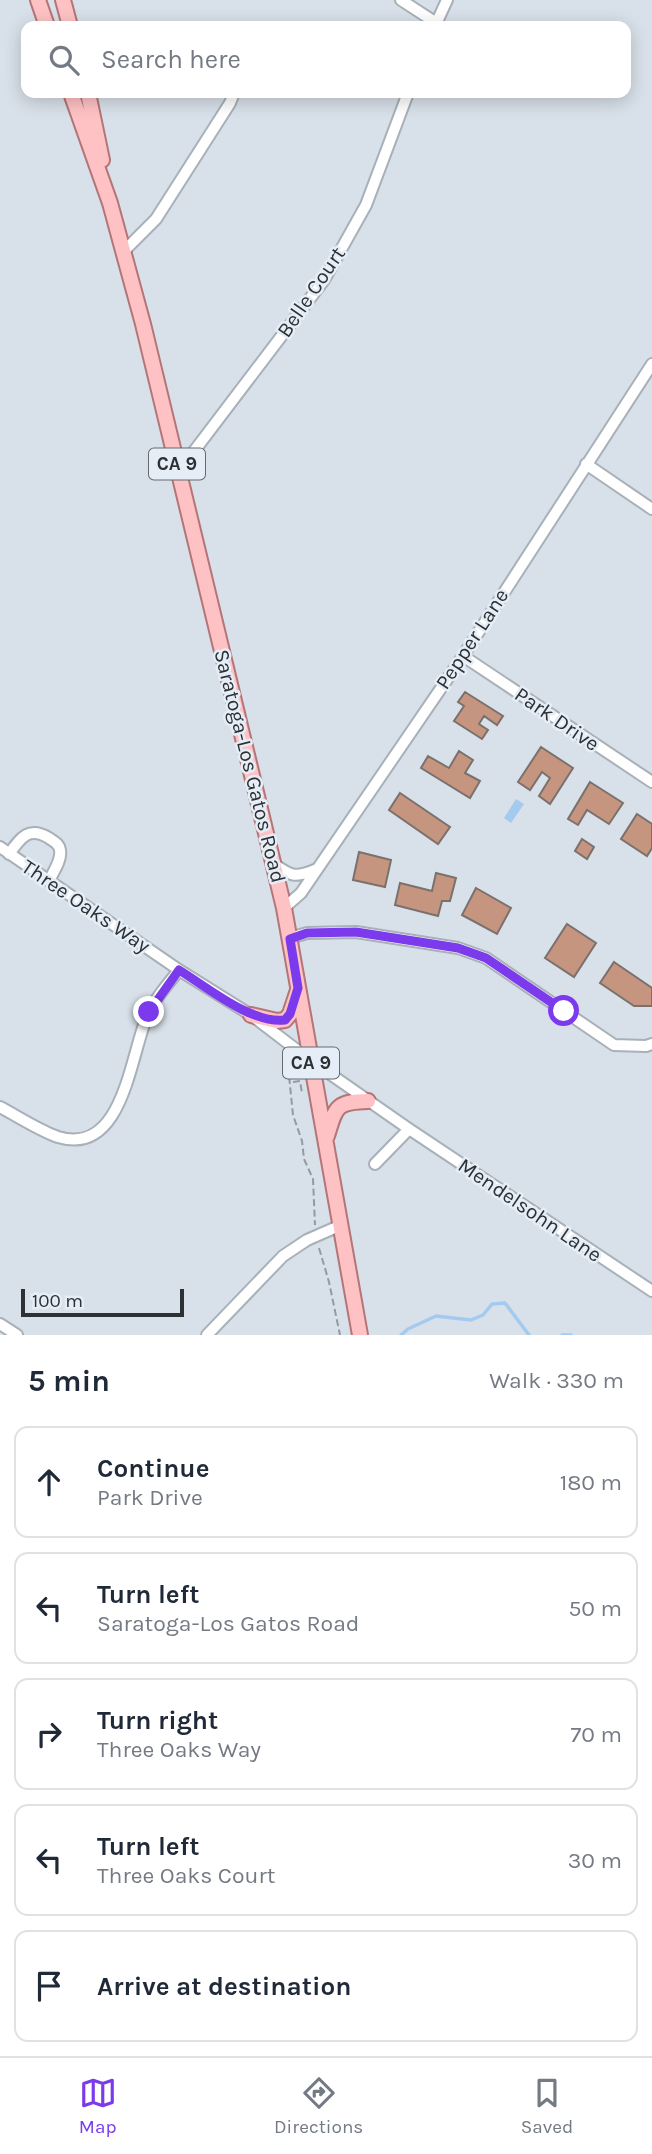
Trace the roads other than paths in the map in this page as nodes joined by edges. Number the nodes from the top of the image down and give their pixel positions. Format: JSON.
{"nodes":[{"id":1,"x":38,"y":0,"type":"edge"},
{"id":2,"x":63,"y":0,"type":"edge"},
{"id":3,"x":401,"y":0,"type":"edge"},
{"id":4,"x":447,"y":0,"type":"edge"},
{"id":5,"x":45,"y":21,"type":"edge"},
{"id":6,"x":69,"y":21,"type":"edge"},
{"id":7,"x":431,"y":21,"type":"edge"},
{"id":8,"x":439,"y":21,"type":"edge"},
{"id":9,"x":73,"y":98,"type":"edge"},
{"id":10,"x":89,"y":98,"type":"edge"},
{"id":11,"x":232,"y":98,"type":"edge"},
{"id":12,"x":406,"y":98,"type":"edge"},
{"id":13,"x":110,"y":203,"type":"junction"},
{"id":14,"x":124,"y":251,"type":"junction"},
{"id":15,"x":652,"y":364,"type":"edge"},
{"id":16,"x":586,"y":464,"type":"junction"},
{"id":17,"x":179,"y":471,"type":"junction"},
{"id":18,"x":652,"y":509,"type":"edge"},
{"id":19,"x":463,"y":656,"type":"junction"},
{"id":20,"x":652,"y":782,"type":"edge"},
{"id":21,"x":5,"y":850,"type":"edge"},
{"id":22,"x":274,"y":864,"type":"junction"},
{"id":23,"x":317,"y":869,"type":"junction"},
{"id":24,"x":49,"y":881,"type":"junction"},
{"id":25,"x":284,"y":908,"type":"junction"},
{"id":26,"x":290,"y":939,"type":"junction"},
{"id":27,"x":179,"y":970,"type":"junction"},
{"id":28,"x":298,"y":988,"type":"junction"},
{"id":29,"x":251,"y":1015,"type":"junction"},
{"id":30,"x":652,"y":1044,"type":"edge"},
{"id":31,"x":310,"y":1060,"type":"junction"},
{"id":32,"x":368,"y":1101,"type":"junction"},
{"id":33,"x":0,"y":1107,"type":"edge"},
{"id":34,"x":408,"y":1129,"type":"junction"},
{"id":35,"x":326,"y":1138,"type":"junction"},
{"id":36,"x":375,"y":1164,"type":"dead end"},
{"id":37,"x":340,"y":1226,"type":"junction"},
{"id":38,"x":652,"y":1291,"type":"edge"},
{"id":39,"x":0,"y":1324,"type":"edge"},
{"id":40,"x":17,"y":1335,"type":"edge"},
{"id":41,"x":207,"y":1335,"type":"edge"},
{"id":42,"x":360,"y":1335,"type":"edge"}],
"edges":[{"from":1,"to":5,"type":"main road"},
{"from":2,"to":6,"type":"main road"},
{"from":3,"to":7,"type":"street"},
{"from":4,"to":8,"type":"street"},
{"from":9,"to":13,"type":"main road","name":"Saratoga-Los Gatos Road","number":"CA 9"},
{"from":10,"to":13,"type":"main road","name":"Saratoga-Los Gatos Road","number":"CA 9"},
{"from":11,"to":14,"type":"street"},
{"from":12,"to":17,"type":"street","name":"Belle Court"},
{"from":13,"to":14,"type":"main road","name":"Saratoga-Los Gatos Road","number":"CA 9"},
{"from":14,"to":17,"type":"main road","name":"Saratoga-Los Gatos Road","number":"CA 9"},
{"from":15,"to":16,"type":"street","name":"Pepper Lane"},
{"from":16,"to":18,"type":"street"},
{"from":16,"to":19,"type":"street","name":"Pepper Lane"},
{"from":17,"to":22,"type":"main road","name":"Saratoga-Los Gatos Road","number":"CA 9"},
{"from":19,"to":20,"type":"street","name":"Park Drive"},
{"from":19,"to":23,"type":"street","name":"Pepper Lane"},
{"from":21,"to":24,"type":"street","name":"Three Oaks Way"},
{"from":21,"to":24,"type":"street"},
{"from":22,"to":23,"type":"street"},
{"from":22,"to":25,"type":"main road","name":"Saratoga-Los Gatos Road","number":"CA 9"},
{"from":23,"to":25,"type":"street","name":"Pepper Lane"},
{"from":24,"to":27,"type":"street","name":"Three Oaks Way"},
{"from":25,"to":26,"type":"main road","name":"Saratoga-Los Gatos Road","number":"CA 9"},
{"from":26,"to":28,"type":"main road","name":"Saratoga-Los Gatos Road","number":"CA 9"},
{"from":26,"to":30,"type":"street"},
{"from":27,"to":29,"type":"street","name":"Three Oaks Way"},
{"from":27,"to":33,"type":"street"},
{"from":28,"to":29,"type":"main road"},
{"from":28,"to":31,"type":"main road","name":"Saratoga-Los Gatos Road","number":"CA 9"},
{"from":29,"to":31,"type":"street","name":"Three Oaks Way"},
{"from":31,"to":32,"type":"street","name":"Mendelsohn Lane"},
{"from":31,"to":35,"type":"main road","name":"Saratoga-Los Gatos Road","number":"CA 9"},
{"from":32,"to":34,"type":"street","name":"Mendelsohn Lane"},
{"from":32,"to":35,"type":"main road"},
{"from":34,"to":36,"type":"street"},
{"from":34,"to":38,"type":"street","name":"Mendelsohn Lane"},
{"from":35,"to":37,"type":"main road","name":"Saratoga-Los Gatos Road","number":"CA 9"},
{"from":37,"to":41,"type":"street"},
{"from":37,"to":42,"type":"main road","name":"Saratoga-Los Gatos Road","number":"CA 9"},
{"from":39,"to":40,"type":"street"}]}
